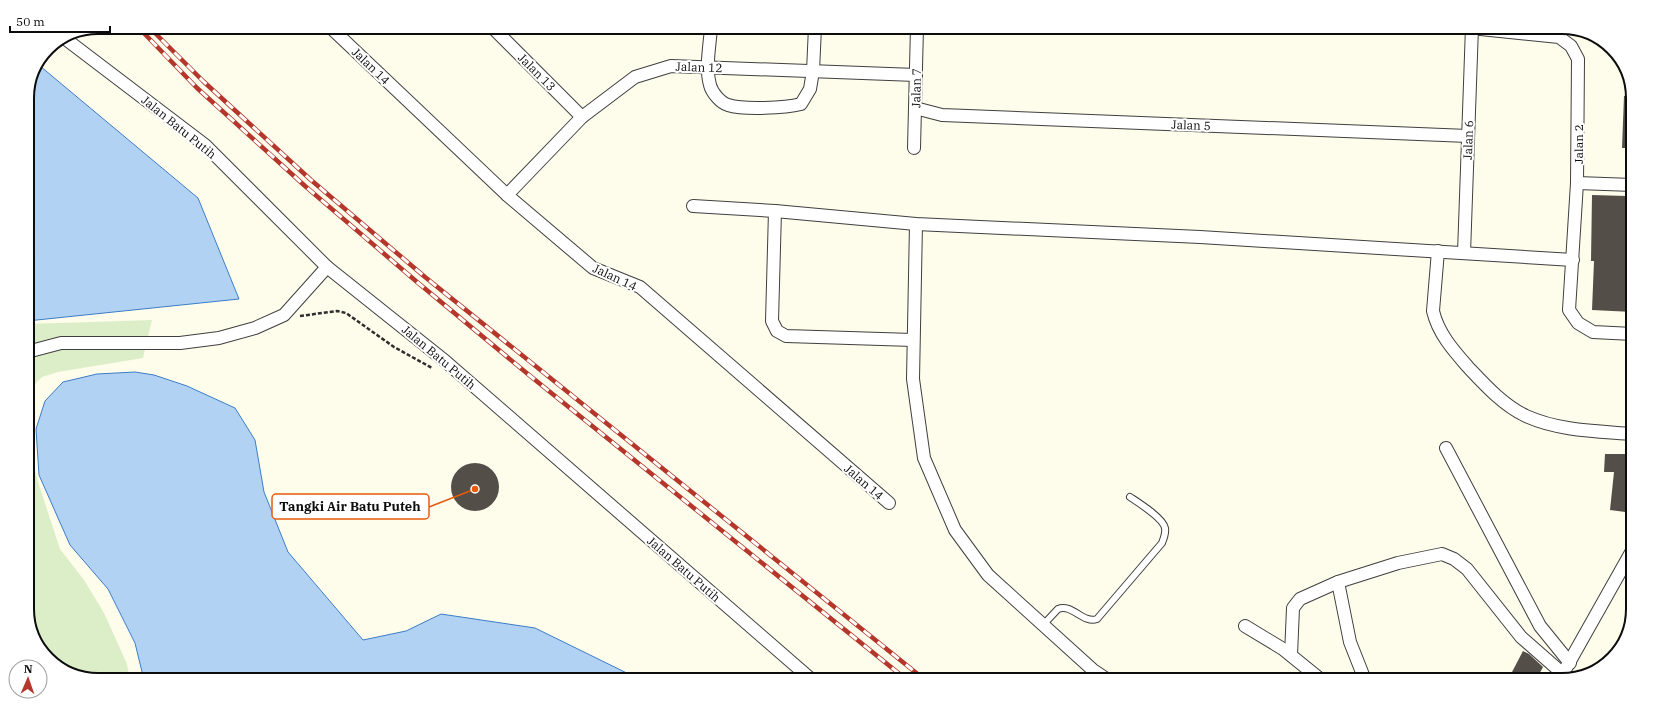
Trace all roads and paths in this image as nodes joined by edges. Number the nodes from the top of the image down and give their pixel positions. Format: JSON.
{"nodes":[{"id":1,"x":337,"y":34,"type":"edge"},
{"id":2,"x":499,"y":34,"type":"edge"},
{"id":3,"x":711,"y":34,"type":"edge"},
{"id":4,"x":815,"y":34,"type":"edge"},
{"id":5,"x":917,"y":34,"type":"edge"},
{"id":6,"x":1472,"y":34,"type":"edge"},
{"id":7,"x":1533,"y":34,"type":"edge"},
{"id":8,"x":69,"y":41,"type":"edge"},
{"id":9,"x":709,"y":67,"type":"junction"},
{"id":10,"x":813,"y":71,"type":"junction"},
{"id":11,"x":916,"y":75,"type":"junction"},
{"id":12,"x":915,"y":108,"type":"junction"},
{"id":13,"x":582,"y":117,"type":"junction"},
{"id":14,"x":1468,"y":136,"type":"junction"},
{"id":15,"x":914,"y":148,"type":"dead end"},
{"id":16,"x":1577,"y":183,"type":"junction"},
{"id":17,"x":1626,"y":185,"type":"edge"},
{"id":18,"x":507,"y":195,"type":"junction"},
{"id":19,"x":692,"y":206,"type":"dead end"},
{"id":20,"x":775,"y":211,"type":"junction"},
{"id":21,"x":916,"y":224,"type":"junction"},
{"id":22,"x":1438,"y":251,"type":"junction"},
{"id":23,"x":1464,"y":253,"type":"junction"},
{"id":24,"x":1572,"y":260,"type":"junction"},
{"id":25,"x":327,"y":267,"type":"junction"},
{"id":26,"x":298,"y":316,"type":"dead end"},
{"id":27,"x":1626,"y":334,"type":"edge"},
{"id":28,"x":913,"y":340,"type":"junction"},
{"id":29,"x":34,"y":350,"type":"edge"},
{"id":30,"x":433,"y":369,"type":"dead end"},
{"id":31,"x":1626,"y":433,"type":"edge"},
{"id":32,"x":1446,"y":448,"type":"dead end"},
{"id":33,"x":1130,"y":496,"type":"dead end"},
{"id":34,"x":889,"y":503,"type":"dead end"},
{"id":35,"x":1626,"y":562,"type":"edge"},
{"id":36,"x":1338,"y":582,"type":"junction"},
{"id":37,"x":1043,"y":625,"type":"junction"},
{"id":38,"x":1244,"y":626,"type":"dead end"},
{"id":39,"x":1291,"y":655,"type":"junction"},
{"id":40,"x":1570,"y":663,"type":"junction"},
{"id":41,"x":804,"y":673,"type":"edge"},
{"id":42,"x":1098,"y":673,"type":"edge"},
{"id":43,"x":1313,"y":673,"type":"edge"},
{"id":44,"x":1362,"y":673,"type":"edge"},
{"id":45,"x":1555,"y":673,"type":"edge"},
{"id":46,"x":1562,"y":673,"type":"edge"}],
"edges":[{"from":1,"to":18,"type":"street","name":"Jalan 14"},
{"from":2,"to":13,"type":"street","name":"Jalan 13"},
{"from":3,"to":9,"type":"street"},
{"from":4,"to":10,"type":"street"},
{"from":5,"to":11,"type":"street","name":"Jalan 7"},
{"from":6,"to":14,"type":"street","name":"Jalan 6"},
{"from":7,"to":16,"type":"street","name":"Jalan 2"},
{"from":8,"to":25,"type":"street","name":"Jalan Batu Putih"},
{"from":9,"to":10,"type":"street","name":"Jalan 12"},
{"from":9,"to":10,"type":"street"},
{"from":9,"to":13,"type":"street","name":"Jalan 12"},
{"from":10,"to":11,"type":"street","name":"Jalan 12"},
{"from":11,"to":12,"type":"street","name":"Jalan 7"},
{"from":12,"to":14,"type":"street","name":"Jalan 5"},
{"from":12,"to":15,"type":"street","name":"Jalan 7"},
{"from":13,"to":18,"type":"street","name":"Jalan 12"},
{"from":14,"to":23,"type":"street","name":"Jalan 6"},
{"from":16,"to":17,"type":"street"},
{"from":16,"to":24,"type":"street","name":"Jalan 2"},
{"from":18,"to":34,"type":"street","name":"Jalan 14"},
{"from":19,"to":20,"type":"street"},
{"from":20,"to":21,"type":"street"},
{"from":20,"to":28,"type":"street"},
{"from":21,"to":22,"type":"street"},
{"from":21,"to":28,"type":"street"},
{"from":22,"to":23,"type":"street"},
{"from":22,"to":31,"type":"street"},
{"from":23,"to":24,"type":"street"},
{"from":24,"to":27,"type":"street","name":"Jalan 2"},
{"from":25,"to":29,"type":"street"},
{"from":25,"to":41,"type":"street","name":"Jalan Batu Putih"},
{"from":26,"to":30,"type":"path"},
{"from":28,"to":37,"type":"street"},
{"from":32,"to":40,"type":"street"},
{"from":33,"to":37,"type":"lane"},
{"from":35,"to":40,"type":"street"},
{"from":36,"to":39,"type":"street"},
{"from":36,"to":44,"type":"street"},
{"from":36,"to":45,"type":"street"},
{"from":37,"to":42,"type":"street"},
{"from":38,"to":39,"type":"street"},
{"from":39,"to":43,"type":"street"},
{"from":40,"to":46,"type":"street"}]}
